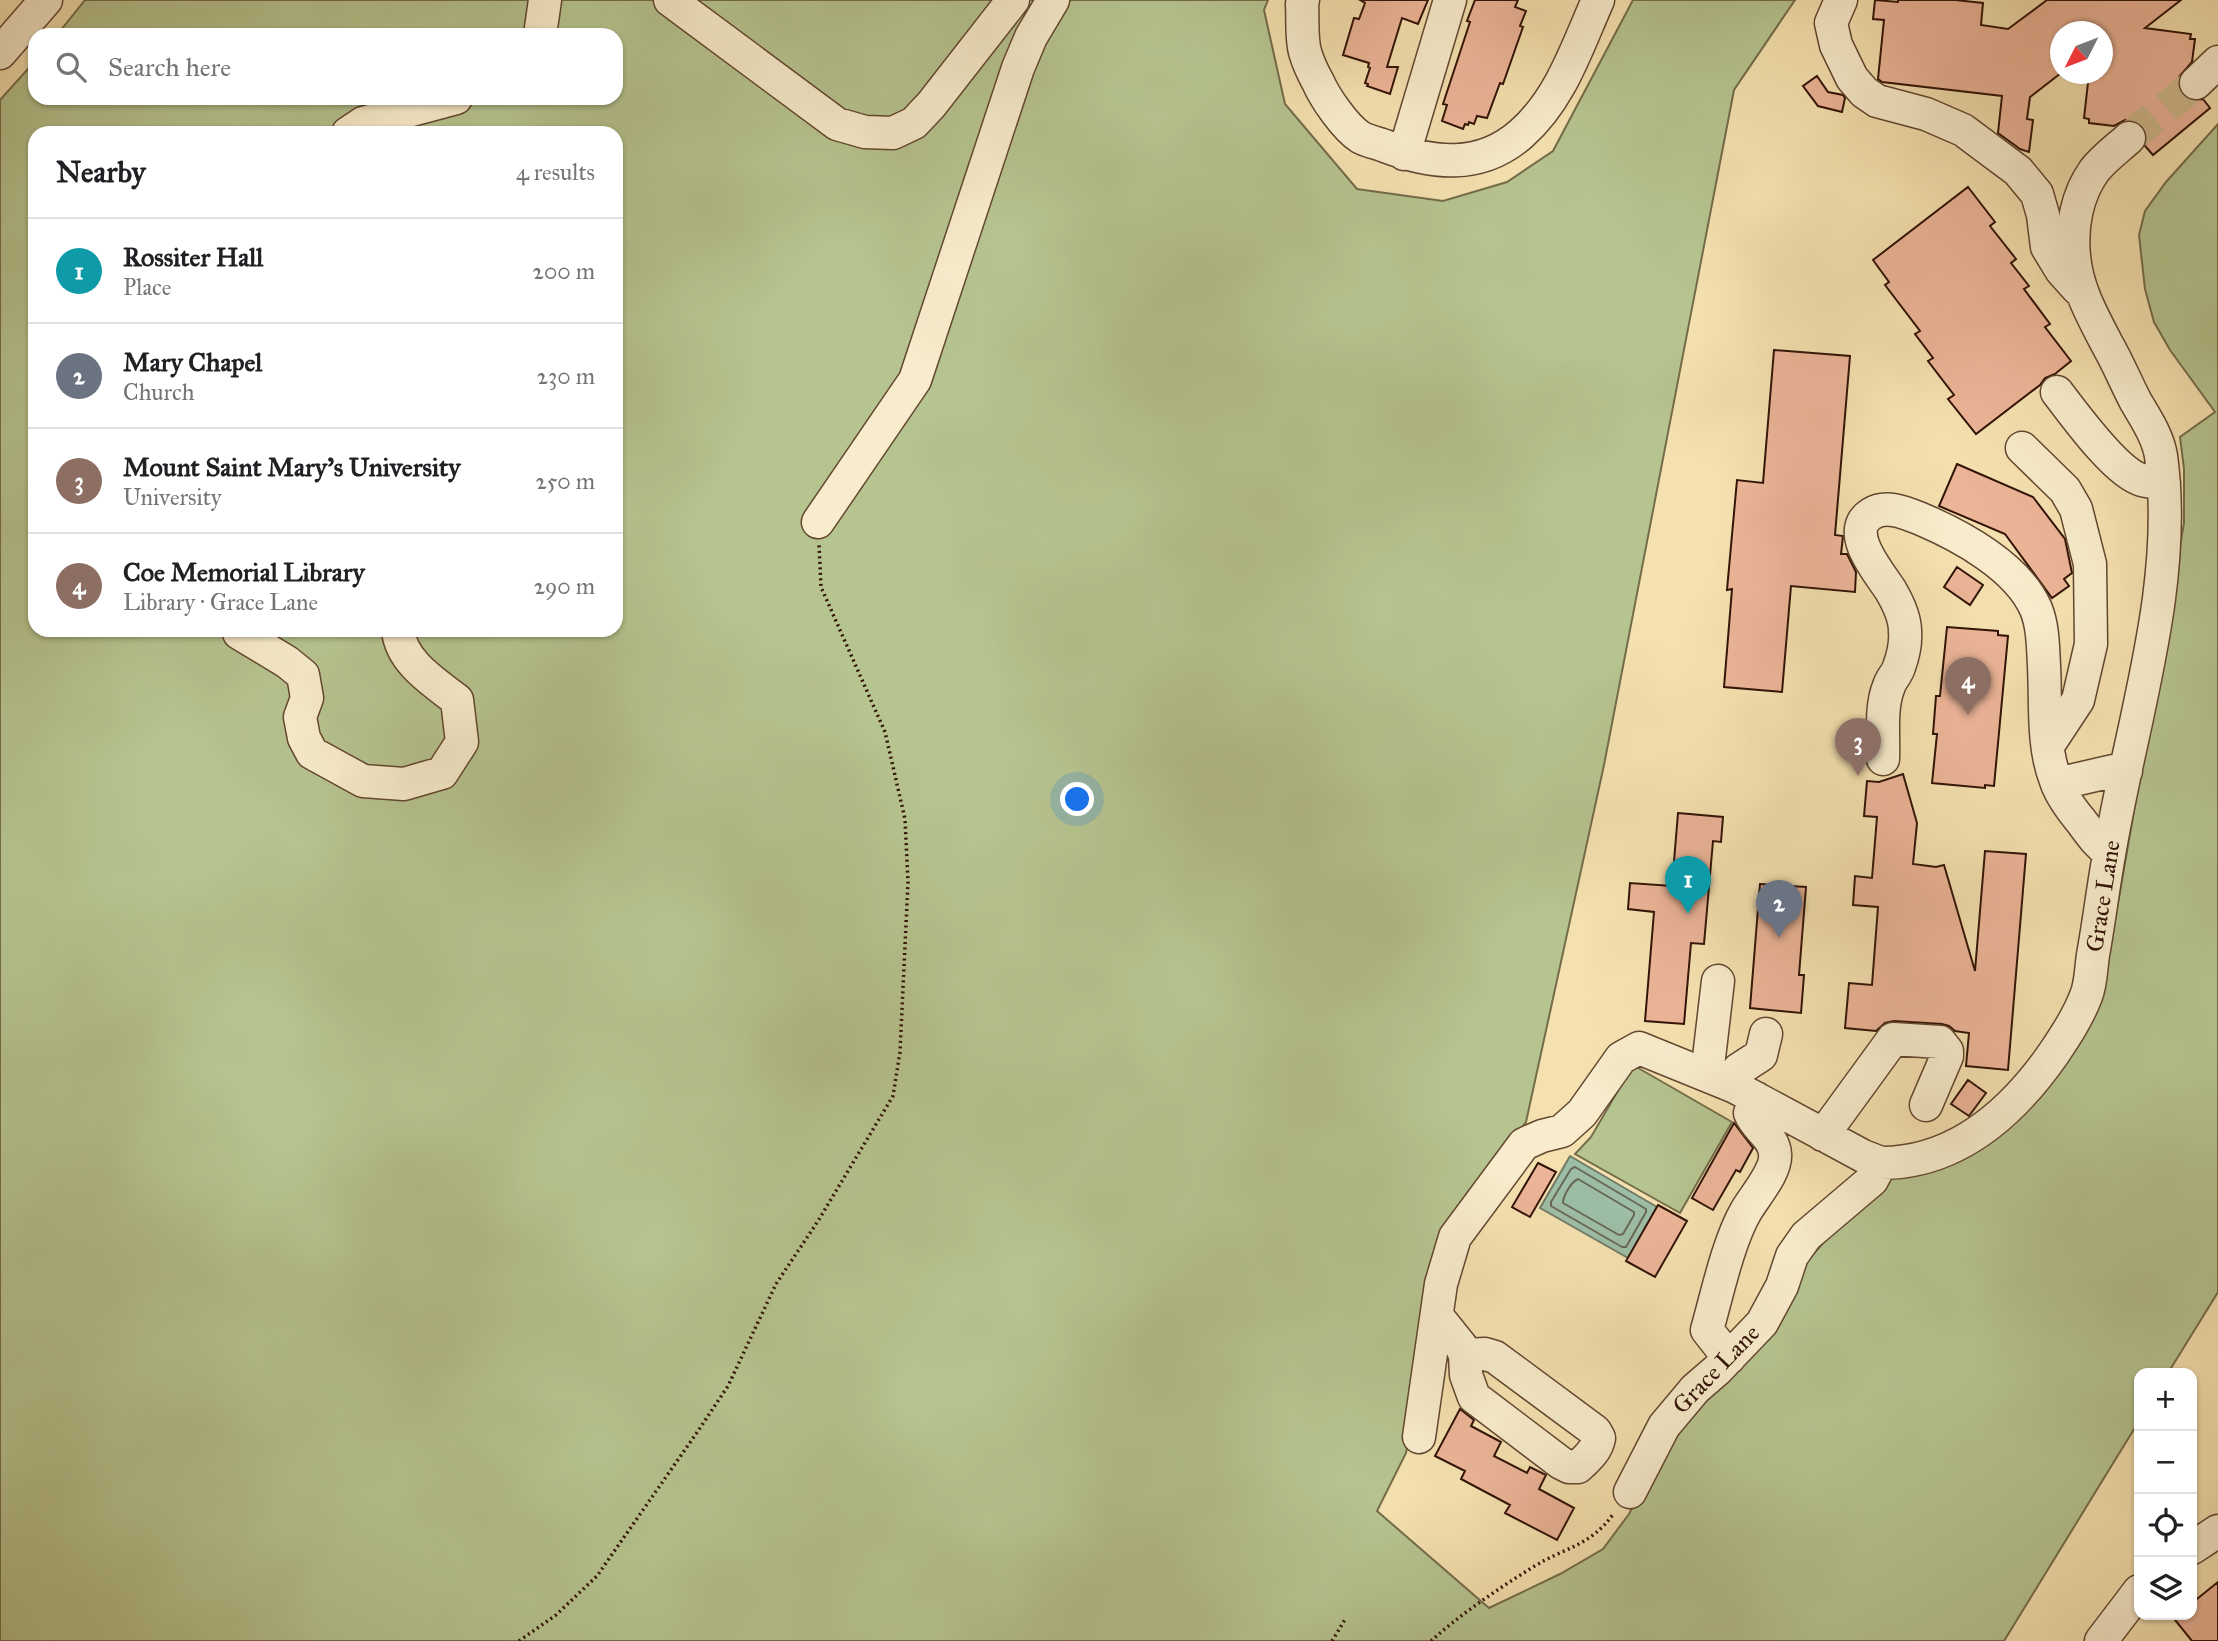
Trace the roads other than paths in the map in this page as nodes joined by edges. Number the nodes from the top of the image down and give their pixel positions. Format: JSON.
{"nodes":[{"id":1,"x":47,"y":0,"type":"edge"},
{"id":2,"x":545,"y":0,"type":"edge"},
{"id":3,"x":670,"y":0,"type":"edge"},
{"id":4,"x":1013,"y":0,"type":"edge"},
{"id":5,"x":1053,"y":0,"type":"edge"},
{"id":6,"x":1303,"y":0,"type":"edge"},
{"id":7,"x":1450,"y":0,"type":"edge"},
{"id":8,"x":1598,"y":0,"type":"edge"},
{"id":9,"x":1841,"y":0,"type":"edge"},
{"id":10,"x":541,"y":28,"type":"edge"},
{"id":11,"x":0,"y":54,"type":"edge"},
{"id":12,"x":430,"y":105,"type":"edge"},
{"id":13,"x":358,"y":126,"type":"edge"},
{"id":14,"x":2129,"y":138,"type":"tunnel mouth"},
{"id":15,"x":1404,"y":153,"type":"junction"},
{"id":16,"x":2080,"y":292,"type":"junction"},
{"id":17,"x":2057,"y":393,"type":"dead end"},
{"id":18,"x":2022,"y":448,"type":"dead end"},
{"id":19,"x":2164,"y":483,"type":"junction"},
{"id":20,"x":818,"y":522,"type":"road end"},
{"id":21,"x":246,"y":637,"type":"edge"},
{"id":22,"x":398,"y":637,"type":"edge"},
{"id":23,"x":2049,"y":744,"type":"junction"},
{"id":24,"x":1883,"y":759,"type":"dead end"},
{"id":25,"x":2126,"y":771,"type":"junction"},
{"id":26,"x":2057,"y":784,"type":"junction"},
{"id":27,"x":2109,"y":852,"type":"junction"},
{"id":28,"x":1718,"y":981,"type":"dead end"},
{"id":29,"x":1766,"y":1034,"type":"dead end"},
{"id":30,"x":1731,"y":1086,"type":"junction"},
{"id":31,"x":1926,"y":1105,"type":"dead end"},
{"id":32,"x":1822,"y":1135,"type":"junction"},
{"id":33,"x":1881,"y":1163,"type":"junction"},
{"id":34,"x":1437,"y":1316,"type":"junction"},
{"id":35,"x":1465,"y":1355,"type":"dead end"},
{"id":36,"x":1729,"y":1358,"type":"junction"},
{"id":37,"x":1419,"y":1437,"type":"dead end"},
{"id":38,"x":1630,"y":1492,"type":"road end"},
{"id":39,"x":2218,"y":1531,"type":"edge"},
{"id":40,"x":2197,"y":1545,"type":"edge"},
{"id":41,"x":2134,"y":1598,"type":"edge"},
{"id":42,"x":2101,"y":1641,"type":"edge"}],
"edges":[{"from":1,"to":11,"type":"street"},
{"from":2,"to":10,"type":"street"},
{"from":3,"to":4,"type":"street"},
{"from":5,"to":20,"type":"street"},
{"from":6,"to":15,"type":"street"},
{"from":7,"to":15,"type":"street"},
{"from":8,"to":15,"type":"street"},
{"from":9,"to":16,"type":"street"},
{"from":12,"to":13,"type":"street"},
{"from":14,"to":16,"type":"street","name":"Grace Lane"},
{"from":16,"to":19,"type":"street","name":"Grace Lane"},
{"from":17,"to":19,"type":"street"},
{"from":18,"to":23,"type":"street"},
{"from":19,"to":25,"type":"street","name":"Grace Lane"},
{"from":21,"to":22,"type":"street"},
{"from":23,"to":24,"type":"street"},
{"from":23,"to":26,"type":"street"},
{"from":25,"to":26,"type":"street"},
{"from":25,"to":27,"type":"street","name":"Grace Lane"},
{"from":26,"to":27,"type":"street"},
{"from":27,"to":33,"type":"street","name":"Grace Lane"},
{"from":28,"to":30,"type":"street"},
{"from":29,"to":30,"type":"street"},
{"from":30,"to":32,"type":"street"},
{"from":30,"to":34,"type":"street"},
{"from":30,"to":36,"type":"street"},
{"from":31,"to":32,"type":"street"},
{"from":32,"to":33,"type":"street"},
{"from":33,"to":36,"type":"street","name":"Grace Lane"},
{"from":34,"to":35,"type":"street"},
{"from":34,"to":37,"type":"street"},
{"from":36,"to":38,"type":"street","name":"Grace Lane"},
{"from":39,"to":40,"type":"street"},
{"from":41,"to":42,"type":"street"}]}
